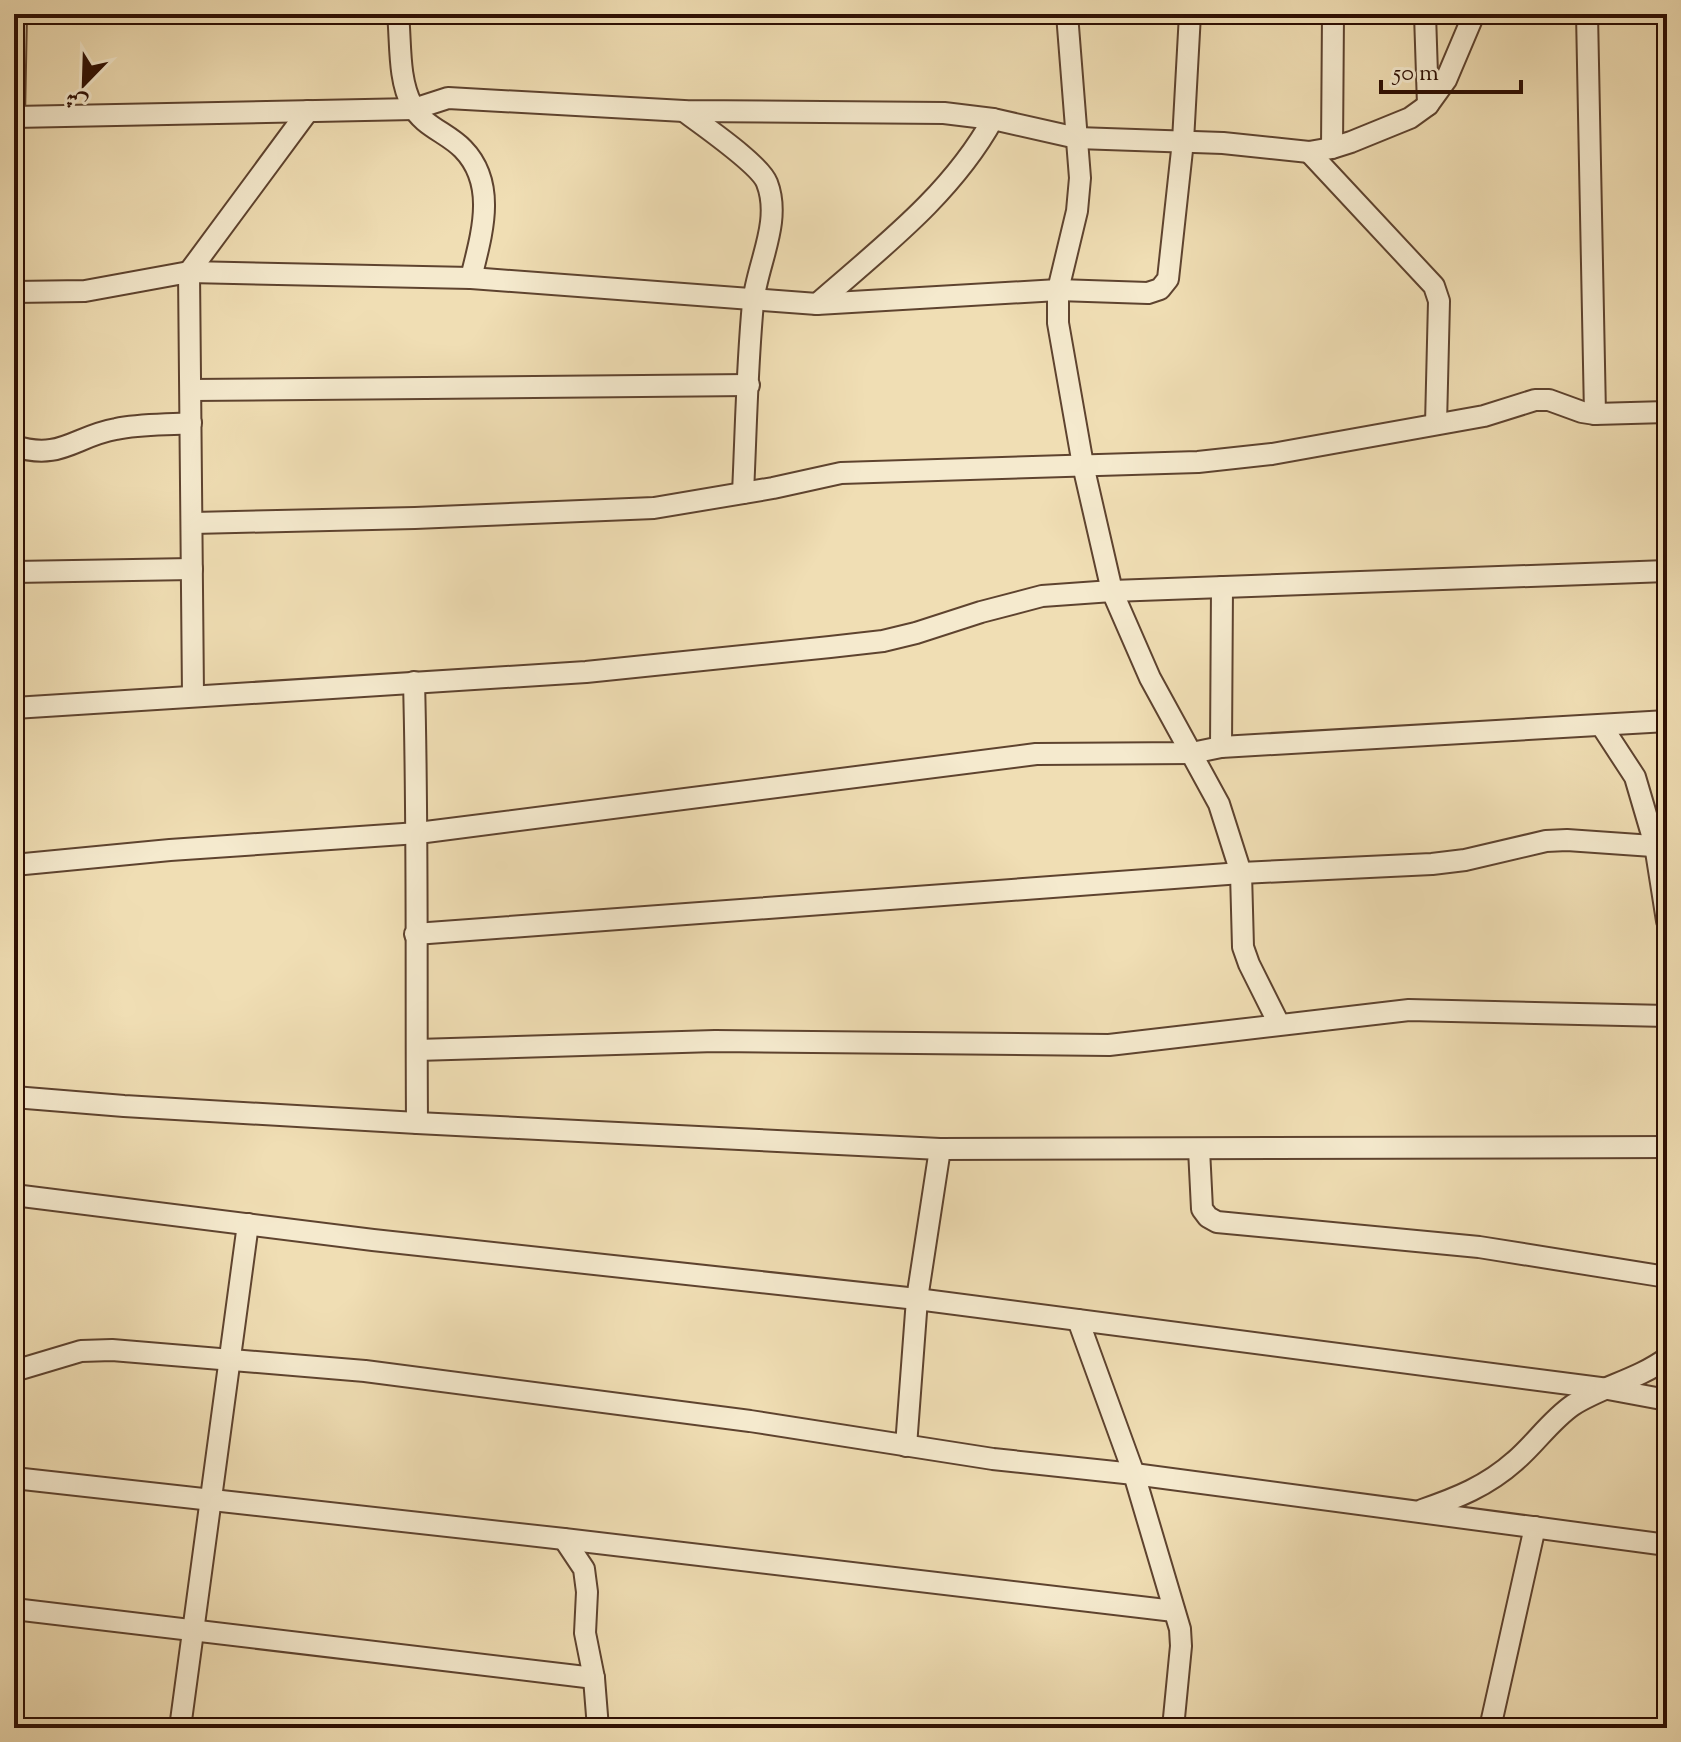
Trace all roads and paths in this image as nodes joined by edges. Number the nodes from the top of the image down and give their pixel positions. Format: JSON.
{"nodes":[{"id":1,"x":16,"y":14,"type":"edge"},
{"id":2,"x":398,"y":14,"type":"edge"},
{"id":3,"x":1067,"y":14,"type":"edge"},
{"id":4,"x":1190,"y":14,"type":"edge"},
{"id":5,"x":1333,"y":14,"type":"edge"},
{"id":6,"x":1425,"y":14,"type":"edge"},
{"id":7,"x":1474,"y":14,"type":"edge"},
{"id":8,"x":1587,"y":14,"type":"edge"},
{"id":9,"x":1428,"y":105,"type":"junction"},
{"id":10,"x":414,"y":109,"type":"junction"},
{"id":11,"x":308,"y":111,"type":"junction"},
{"id":12,"x":684,"y":111,"type":"junction"},
{"id":13,"x":14,"y":117,"type":"edge"},
{"id":14,"x":993,"y":119,"type":"junction"},
{"id":15,"x":1077,"y":138,"type":"junction"},
{"id":16,"x":1183,"y":141,"type":"junction"},
{"id":17,"x":1332,"y":148,"type":"junction"},
{"id":18,"x":1309,"y":152,"type":"junction"},
{"id":19,"x":189,"y":272,"type":"junction"},
{"id":20,"x":471,"y":278,"type":"junction"},
{"id":21,"x":1058,"y":290,"type":"junction"},
{"id":22,"x":14,"y":292,"type":"edge"},
{"id":23,"x":753,"y":300,"type":"junction"},
{"id":24,"x":817,"y":304,"type":"junction"},
{"id":25,"x":749,"y":385,"type":"junction"},
{"id":26,"x":192,"y":390,"type":"junction"},
{"id":27,"x":1667,"y":412,"type":"edge"},
{"id":28,"x":1595,"y":414,"type":"junction"},
{"id":29,"x":191,"y":423,"type":"junction"},
{"id":30,"x":1436,"y":424,"type":"junction"},
{"id":31,"x":14,"y":446,"type":"edge"},
{"id":32,"x":1083,"y":465,"type":"junction"},
{"id":33,"x":743,"y":493,"type":"junction"},
{"id":34,"x":193,"y":523,"type":"junction"},
{"id":35,"x":192,"y":569,"type":"junction"},
{"id":36,"x":1667,"y":571,"type":"edge"},
{"id":37,"x":14,"y":572,"type":"edge"},
{"id":38,"x":1222,"y":587,"type":"junction"},
{"id":39,"x":1112,"y":591,"type":"junction"},
{"id":40,"x":414,"y":682,"type":"junction"},
{"id":41,"x":193,"y":695,"type":"junction"},
{"id":42,"x":14,"y":708,"type":"edge"},
{"id":43,"x":1667,"y":721,"type":"edge"},
{"id":44,"x":1601,"y":725,"type":"junction"},
{"id":45,"x":1221,"y":747,"type":"junction"},
{"id":46,"x":1192,"y":753,"type":"junction"},
{"id":47,"x":418,"y":833,"type":"junction"},
{"id":48,"x":1661,"y":846,"type":"edge"},
{"id":49,"x":14,"y":865,"type":"edge"},
{"id":50,"x":1241,"y":873,"type":"junction"},
{"id":51,"x":1667,"y":921,"type":"edge"},
{"id":52,"x":415,"y":934,"type":"junction"},
{"id":53,"x":1667,"y":1016,"type":"edge"},
{"id":54,"x":1279,"y":1024,"type":"junction"},
{"id":55,"x":417,"y":1050,"type":"junction"},
{"id":56,"x":14,"y":1097,"type":"edge"},
{"id":57,"x":417,"y":1123,"type":"junction"},
{"id":58,"x":1667,"y":1147,"type":"edge"},
{"id":59,"x":940,"y":1149,"type":"junction"},
{"id":60,"x":1199,"y":1149,"type":"junction"},
{"id":61,"x":14,"y":1195,"type":"edge"},
{"id":62,"x":248,"y":1224,"type":"junction"},
{"id":63,"x":1667,"y":1277,"type":"edge"},
{"id":64,"x":917,"y":1299,"type":"junction"},
{"id":65,"x":1078,"y":1320,"type":"junction"},
{"id":66,"x":1667,"y":1358,"type":"edge"},
{"id":67,"x":229,"y":1360,"type":"junction"},
{"id":68,"x":14,"y":1371,"type":"edge"},
{"id":69,"x":1608,"y":1389,"type":"junction"},
{"id":70,"x":1667,"y":1400,"type":"edge"},
{"id":71,"x":906,"y":1446,"type":"junction"},
{"id":72,"x":1134,"y":1474,"type":"junction"},
{"id":73,"x":14,"y":1478,"type":"edge"},
{"id":74,"x":213,"y":1499,"type":"junction"},
{"id":75,"x":1419,"y":1511,"type":"junction"},
{"id":76,"x":1535,"y":1527,"type":"junction"},
{"id":77,"x":564,"y":1539,"type":"junction"},
{"id":78,"x":1667,"y":1545,"type":"edge"},
{"id":79,"x":14,"y":1609,"type":"edge"},
{"id":80,"x":1174,"y":1611,"type":"junction"},
{"id":81,"x":194,"y":1630,"type":"junction"},
{"id":82,"x":594,"y":1678,"type":"junction"},
{"id":83,"x":180,"y":1728,"type":"edge"},
{"id":84,"x":598,"y":1728,"type":"edge"},
{"id":85,"x":1173,"y":1728,"type":"edge"},
{"id":86,"x":1490,"y":1728,"type":"edge"}],
"edges":[{"from":1,"to":13,"type":"street"},
{"from":2,"to":10,"type":"street"},
{"from":3,"to":15,"type":"street"},
{"from":4,"to":16,"type":"street"},
{"from":5,"to":17,"type":"street"},
{"from":6,"to":9,"type":"street"},
{"from":7,"to":9,"type":"street"},
{"from":8,"to":28,"type":"street"},
{"from":9,"to":17,"type":"street"},
{"from":10,"to":11,"type":"street"},
{"from":10,"to":12,"type":"street"},
{"from":10,"to":20,"type":"street"},
{"from":11,"to":13,"type":"street"},
{"from":11,"to":19,"type":"street"},
{"from":12,"to":14,"type":"street"},
{"from":12,"to":23,"type":"street"},
{"from":14,"to":15,"type":"street"},
{"from":14,"to":24,"type":"street"},
{"from":15,"to":16,"type":"street"},
{"from":15,"to":21,"type":"street"},
{"from":16,"to":18,"type":"street"},
{"from":16,"to":21,"type":"street"},
{"from":17,"to":18,"type":"street"},
{"from":18,"to":30,"type":"street"},
{"from":19,"to":20,"type":"street"},
{"from":19,"to":22,"type":"street"},
{"from":19,"to":26,"type":"street"},
{"from":20,"to":23,"type":"street"},
{"from":21,"to":24,"type":"street"},
{"from":21,"to":32,"type":"street"},
{"from":23,"to":24,"type":"street"},
{"from":23,"to":25,"type":"street"},
{"from":25,"to":26,"type":"street"},
{"from":25,"to":33,"type":"street"},
{"from":26,"to":29,"type":"street"},
{"from":27,"to":28,"type":"street"},
{"from":28,"to":30,"type":"street"},
{"from":29,"to":31,"type":"street"},
{"from":29,"to":34,"type":"street"},
{"from":30,"to":32,"type":"street"},
{"from":32,"to":33,"type":"street"},
{"from":32,"to":39,"type":"street"},
{"from":33,"to":34,"type":"street"},
{"from":34,"to":35,"type":"street"},
{"from":35,"to":37,"type":"street"},
{"from":35,"to":41,"type":"street"},
{"from":36,"to":38,"type":"street"},
{"from":38,"to":39,"type":"street"},
{"from":38,"to":45,"type":"street"},
{"from":39,"to":40,"type":"street"},
{"from":39,"to":46,"type":"street"},
{"from":40,"to":41,"type":"street"},
{"from":40,"to":47,"type":"street"},
{"from":41,"to":42,"type":"street"},
{"from":43,"to":44,"type":"street"},
{"from":44,"to":45,"type":"street"},
{"from":44,"to":48,"type":"street"},
{"from":45,"to":46,"type":"street"},
{"from":46,"to":47,"type":"street"},
{"from":46,"to":50,"type":"street"},
{"from":47,"to":49,"type":"street"},
{"from":47,"to":52,"type":"street"},
{"from":48,"to":50,"type":"street"},
{"from":48,"to":51,"type":"street"},
{"from":50,"to":52,"type":"street"},
{"from":50,"to":54,"type":"street"},
{"from":52,"to":55,"type":"street"},
{"from":53,"to":54,"type":"street"},
{"from":54,"to":55,"type":"street"},
{"from":55,"to":57,"type":"street"},
{"from":56,"to":57,"type":"street"},
{"from":57,"to":59,"type":"street"},
{"from":58,"to":60,"type":"street"},
{"from":59,"to":60,"type":"street"},
{"from":59,"to":64,"type":"street"},
{"from":60,"to":63,"type":"street"},
{"from":61,"to":62,"type":"street"},
{"from":62,"to":64,"type":"street"},
{"from":62,"to":67,"type":"street"},
{"from":64,"to":65,"type":"street"},
{"from":64,"to":71,"type":"street"},
{"from":65,"to":69,"type":"street"},
{"from":65,"to":72,"type":"street"},
{"from":66,"to":69,"type":"street"},
{"from":67,"to":68,"type":"street"},
{"from":67,"to":71,"type":"street"},
{"from":67,"to":74,"type":"street"},
{"from":69,"to":70,"type":"street"},
{"from":69,"to":75,"type":"street"},
{"from":71,"to":72,"type":"street"},
{"from":72,"to":75,"type":"street"},
{"from":72,"to":80,"type":"street"},
{"from":73,"to":74,"type":"street"},
{"from":74,"to":77,"type":"street"},
{"from":74,"to":81,"type":"street"},
{"from":75,"to":76,"type":"street"},
{"from":76,"to":78,"type":"street"},
{"from":76,"to":86,"type":"street"},
{"from":77,"to":80,"type":"street"},
{"from":77,"to":82,"type":"street"},
{"from":79,"to":81,"type":"street"},
{"from":80,"to":85,"type":"street"},
{"from":81,"to":82,"type":"street"},
{"from":81,"to":83,"type":"street"},
{"from":82,"to":84,"type":"street"}]}
